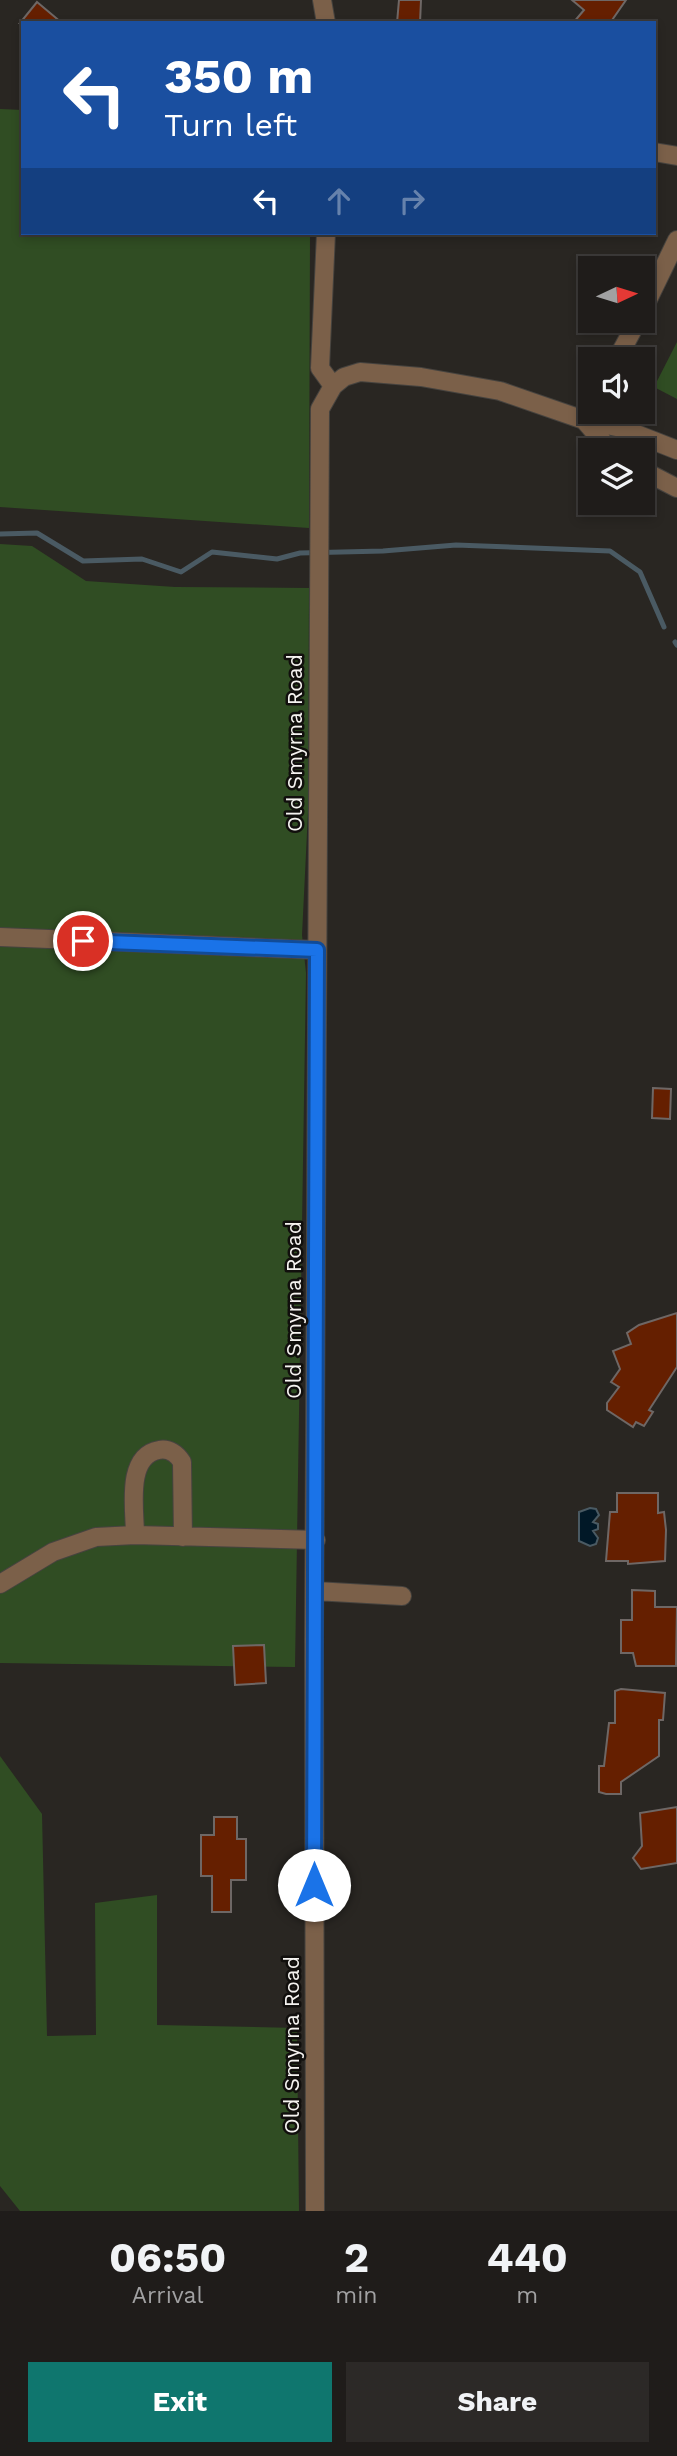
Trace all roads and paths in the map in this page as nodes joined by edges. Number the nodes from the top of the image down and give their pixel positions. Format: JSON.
{"nodes":[{"id":1,"x":322,"y":0,"type":"edge"},
{"id":2,"x":326,"y":21,"type":"edge"},
{"id":3,"x":656,"y":152,"type":"edge"},
{"id":4,"x":677,"y":156,"type":"edge"},
{"id":5,"x":326,"y":235,"type":"edge"},
{"id":6,"x":677,"y":240,"type":"edge"},
{"id":7,"x":655,"y":285,"type":"edge"},
{"id":8,"x":332,"y":386,"type":"junction"},
{"id":9,"x":578,"y":412,"type":"edge"},
{"id":10,"x":611,"y":424,"type":"edge"},
{"id":11,"x":677,"y":450,"type":"edge"},
{"id":12,"x":655,"y":477,"type":"edge"},
{"id":13,"x":677,"y":488,"type":"edge"},
{"id":14,"x":0,"y":937,"type":"edge"},
{"id":15,"x":317,"y":950,"type":"junction"},
{"id":16,"x":135,"y":1535,"type":"junction"},
{"id":17,"x":183,"y":1537,"type":"junction"},
{"id":18,"x":316,"y":1540,"type":"junction"},
{"id":19,"x":0,"y":1584,"type":"edge"},
{"id":20,"x":315,"y":1591,"type":"junction"},
{"id":21,"x":402,"y":1596,"type":"dead end"},
{"id":22,"x":315,"y":2211,"type":"edge"}],
"edges":[{"from":1,"to":2,"type":"street"},
{"from":3,"to":4,"type":"street"},
{"from":5,"to":8,"type":"street"},
{"from":6,"to":7,"type":"street"},
{"from":8,"to":9,"type":"street"},
{"from":8,"to":15,"type":"street","name":"Old Smyrna Road"},
{"from":10,"to":11,"type":"street"},
{"from":12,"to":13,"type":"street"},
{"from":14,"to":15,"type":"street"},
{"from":15,"to":18,"type":"street","name":"Old Smyrna Road"},
{"from":16,"to":17,"type":"street"},
{"from":16,"to":17,"type":"street"},
{"from":16,"to":19,"type":"street"},
{"from":17,"to":18,"type":"street"},
{"from":18,"to":20,"type":"street","name":"Old Smyrna Road"},
{"from":20,"to":21,"type":"street"},
{"from":20,"to":22,"type":"street","name":"Old Smyrna Road"}]}
